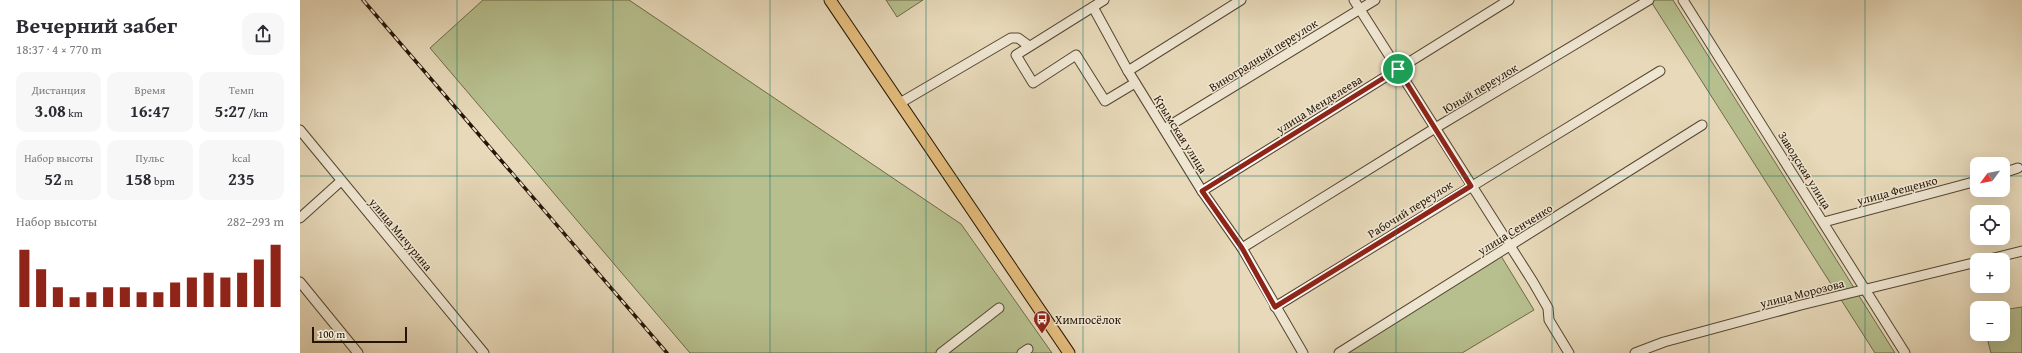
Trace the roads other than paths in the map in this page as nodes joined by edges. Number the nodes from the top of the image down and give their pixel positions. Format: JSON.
{"nodes":[{"id":1,"x":830,"y":0,"type":"edge"},
{"id":2,"x":1104,"y":0,"type":"edge"},
{"id":3,"x":1241,"y":0,"type":"edge"},
{"id":4,"x":1354,"y":0,"type":"edge"},
{"id":5,"x":1375,"y":0,"type":"edge"},
{"id":6,"x":1509,"y":0,"type":"edge"},
{"id":7,"x":1649,"y":0,"type":"edge"},
{"id":8,"x":1683,"y":0,"type":"edge"},
{"id":9,"x":1093,"y":7,"type":"junction"},
{"id":10,"x":1360,"y":9,"type":"junction"},
{"id":11,"x":1029,"y":46,"type":"junction"},
{"id":12,"x":1398,"y":69,"type":"junction"},
{"id":13,"x":1128,"y":71,"type":"junction"},
{"id":14,"x":1660,"y":71,"type":"dead end"},
{"id":15,"x":1135,"y":83,"type":"junction"},
{"id":16,"x":900,"y":104,"type":"junction"},
{"id":17,"x":1702,"y":125,"type":"dead end"},
{"id":18,"x":1435,"y":129,"type":"junction"},
{"id":19,"x":300,"y":130,"type":"edge"},
{"id":20,"x":1164,"y":130,"type":"junction"},
{"id":21,"x":2018,"y":168,"type":"dead end"},
{"id":22,"x":2010,"y":171,"type":"edge"},
{"id":23,"x":341,"y":182,"type":"junction"},
{"id":24,"x":1970,"y":183,"type":"edge"},
{"id":25,"x":1471,"y":186,"type":"junction"},
{"id":26,"x":1202,"y":191,"type":"junction"},
{"id":27,"x":300,"y":218,"type":"edge"},
{"id":28,"x":1824,"y":222,"type":"junction"},
{"id":29,"x":1510,"y":247,"type":"junction"},
{"id":30,"x":1242,"y":248,"type":"junction"},
{"id":31,"x":2022,"y":251,"type":"edge"},
{"id":32,"x":2010,"y":254,"type":"edge"},
{"id":33,"x":1970,"y":264,"type":"edge"},
{"id":34,"x":300,"y":282,"type":"edge"},
{"id":35,"x":1866,"y":290,"type":"junction"},
{"id":36,"x":1275,"y":307,"type":"junction"},
{"id":37,"x":999,"y":308,"type":"dead end"},
{"id":38,"x":358,"y":353,"type":"edge"},
{"id":39,"x":484,"y":353,"type":"edge"},
{"id":40,"x":941,"y":353,"type":"edge"},
{"id":41,"x":1069,"y":353,"type":"edge"},
{"id":42,"x":1303,"y":353,"type":"edge"},
{"id":43,"x":1339,"y":353,"type":"edge"},
{"id":44,"x":1569,"y":353,"type":"edge"},
{"id":45,"x":1635,"y":353,"type":"edge"},
{"id":46,"x":1905,"y":353,"type":"edge"}],
"edges":[{"from":1,"to":16,"type":"main road"},
{"from":2,"to":9,"type":"street"},
{"from":3,"to":13,"type":"street"},
{"from":4,"to":10,"type":"street"},
{"from":5,"to":10,"type":"street","name":"Виноградный переулок"},
{"from":6,"to":12,"type":"street","name":"улица Менделеева"},
{"from":7,"to":18,"type":"street","name":"Юный переулок"},
{"from":8,"to":28,"type":"street","name":"Заводская улица"},
{"from":9,"to":11,"type":"street"},
{"from":9,"to":13,"type":"street","name":"Крымская улица"},
{"from":10,"to":12,"type":"street"},
{"from":10,"to":20,"type":"street","name":"Виноградный переулок"},
{"from":11,"to":15,"type":"street"},
{"from":11,"to":16,"type":"street"},
{"from":12,"to":18,"type":"street"},
{"from":12,"to":26,"type":"street","name":"улица Менделеева"},
{"from":13,"to":15,"type":"street","name":"Крымская улица"},
{"from":14,"to":25,"type":"street","name":"Рабочий переулок"},
{"from":15,"to":20,"type":"street","name":"Крымская улица"},
{"from":16,"to":41,"type":"main road"},
{"from":17,"to":29,"type":"street","name":"улица Сенченко"},
{"from":18,"to":25,"type":"street"},
{"from":18,"to":30,"type":"street","name":"Юный переулок"},
{"from":19,"to":23,"type":"street","name":"улица Мичурина"},
{"from":20,"to":26,"type":"street","name":"Крымская улица"},
{"from":21,"to":22,"type":"street"},
{"from":23,"to":27,"type":"street"},
{"from":23,"to":39,"type":"street","name":"улица Мичурина"},
{"from":24,"to":28,"type":"street","name":"улица Фещенко"},
{"from":25,"to":29,"type":"street"},
{"from":25,"to":36,"type":"street","name":"Рабочий переулок"},
{"from":26,"to":30,"type":"street","name":"Крымская улица"},
{"from":28,"to":35,"type":"street","name":"Заводская улица"},
{"from":29,"to":43,"type":"street","name":"улица Сенченко"},
{"from":29,"to":44,"type":"street"},
{"from":30,"to":36,"type":"street","name":"Крымская улица"},
{"from":31,"to":32,"type":"street"},
{"from":33,"to":35,"type":"street","name":"улица Морозова"},
{"from":34,"to":38,"type":"street"},
{"from":35,"to":45,"type":"street","name":"улица Морозова"},
{"from":35,"to":46,"type":"street","name":"Заводская улица"},
{"from":36,"to":42,"type":"street","name":"Крымская улица"},
{"from":37,"to":40,"type":"street"}]}
